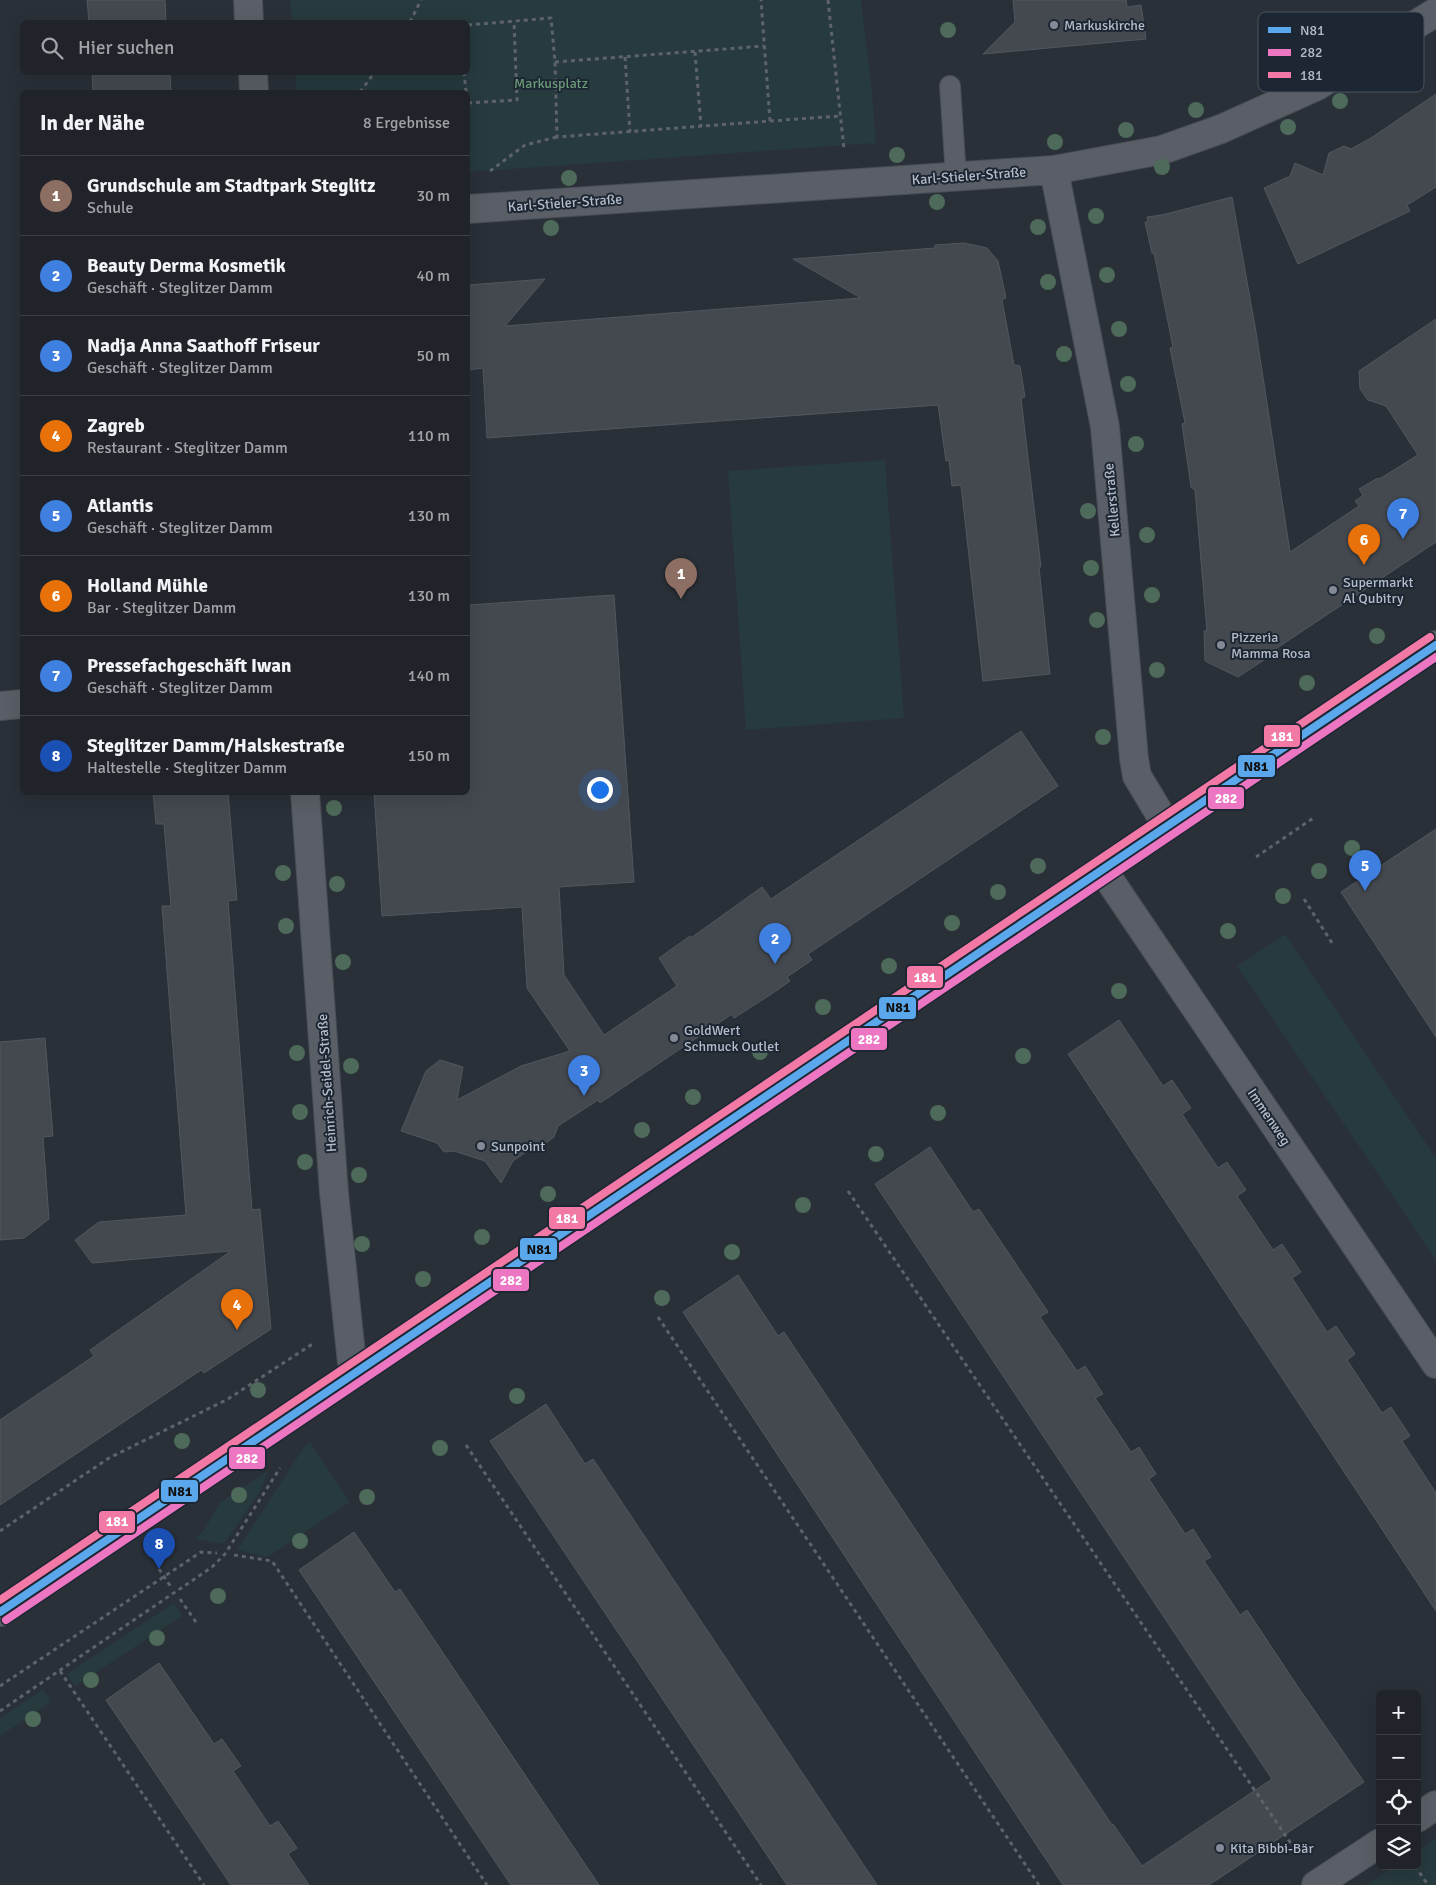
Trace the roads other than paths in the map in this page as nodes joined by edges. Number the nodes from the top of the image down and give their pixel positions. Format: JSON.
{"nodes":[{"id":1,"x":248,"y":0,"type":"edge"},
{"id":2,"x":1436,"y":12,"type":"edge"},
{"id":3,"x":1424,"y":19,"type":"edge"},
{"id":4,"x":249,"y":20,"type":"edge"},
{"id":5,"x":253,"y":75,"type":"edge"},
{"id":6,"x":950,"y":86,"type":"dead end"},
{"id":7,"x":254,"y":90,"type":"edge"},
{"id":8,"x":1304,"y":92,"type":"edge"},
{"id":9,"x":1054,"y":170,"type":"junction"},
{"id":10,"x":956,"y":177,"type":"junction"},
{"id":11,"x":470,"y":209,"type":"edge"},
{"id":12,"x":1436,"y":645,"type":"edge"},
{"id":13,"x":20,"y":704,"type":"edge"},
{"id":14,"x":0,"y":706,"type":"edge"},
{"id":15,"x":305,"y":795,"type":"edge"},
{"id":16,"x":1167,"y":826,"type":"junction"},
{"id":17,"x":1102,"y":870,"type":"junction"},
{"id":18,"x":1436,"y":1364,"type":"edge"},
{"id":19,"x":353,"y":1373,"type":"junction"},
{"id":20,"x":0,"y":1612,"type":"edge"},
{"id":21,"x":1436,"y":1805,"type":"edge"},
{"id":22,"x":1421,"y":1815,"type":"edge"},
{"id":23,"x":1376,"y":1846,"type":"edge"},
{"id":24,"x":1317,"y":1884,"type":"edge"}],
"edges":[{"from":1,"to":4,"type":"street"},
{"from":2,"to":3,"type":"street","name":"Karl-Stieler-Straße"},
{"from":5,"to":7,"type":"street"},
{"from":6,"to":10,"type":"lane"},
{"from":8,"to":9,"type":"street","name":"Karl-Stieler-Straße"},
{"from":9,"to":10,"type":"street","name":"Karl-Stieler-Straße"},
{"from":9,"to":16,"type":"street","name":"Kellerstraße"},
{"from":10,"to":11,"type":"street","name":"Karl-Stieler-Straße"},
{"from":12,"to":16,"type":"main road"},
{"from":13,"to":14,"type":"street"},
{"from":15,"to":19,"type":"street","name":"Heinrich-Seidel-Straße"},
{"from":16,"to":17,"type":"main road"},
{"from":17,"to":18,"type":"street","name":"Immenweg"},
{"from":17,"to":19,"type":"main road"},
{"from":19,"to":20,"type":"main road"},
{"from":21,"to":22,"type":"street"},
{"from":23,"to":24,"type":"street"}]}
